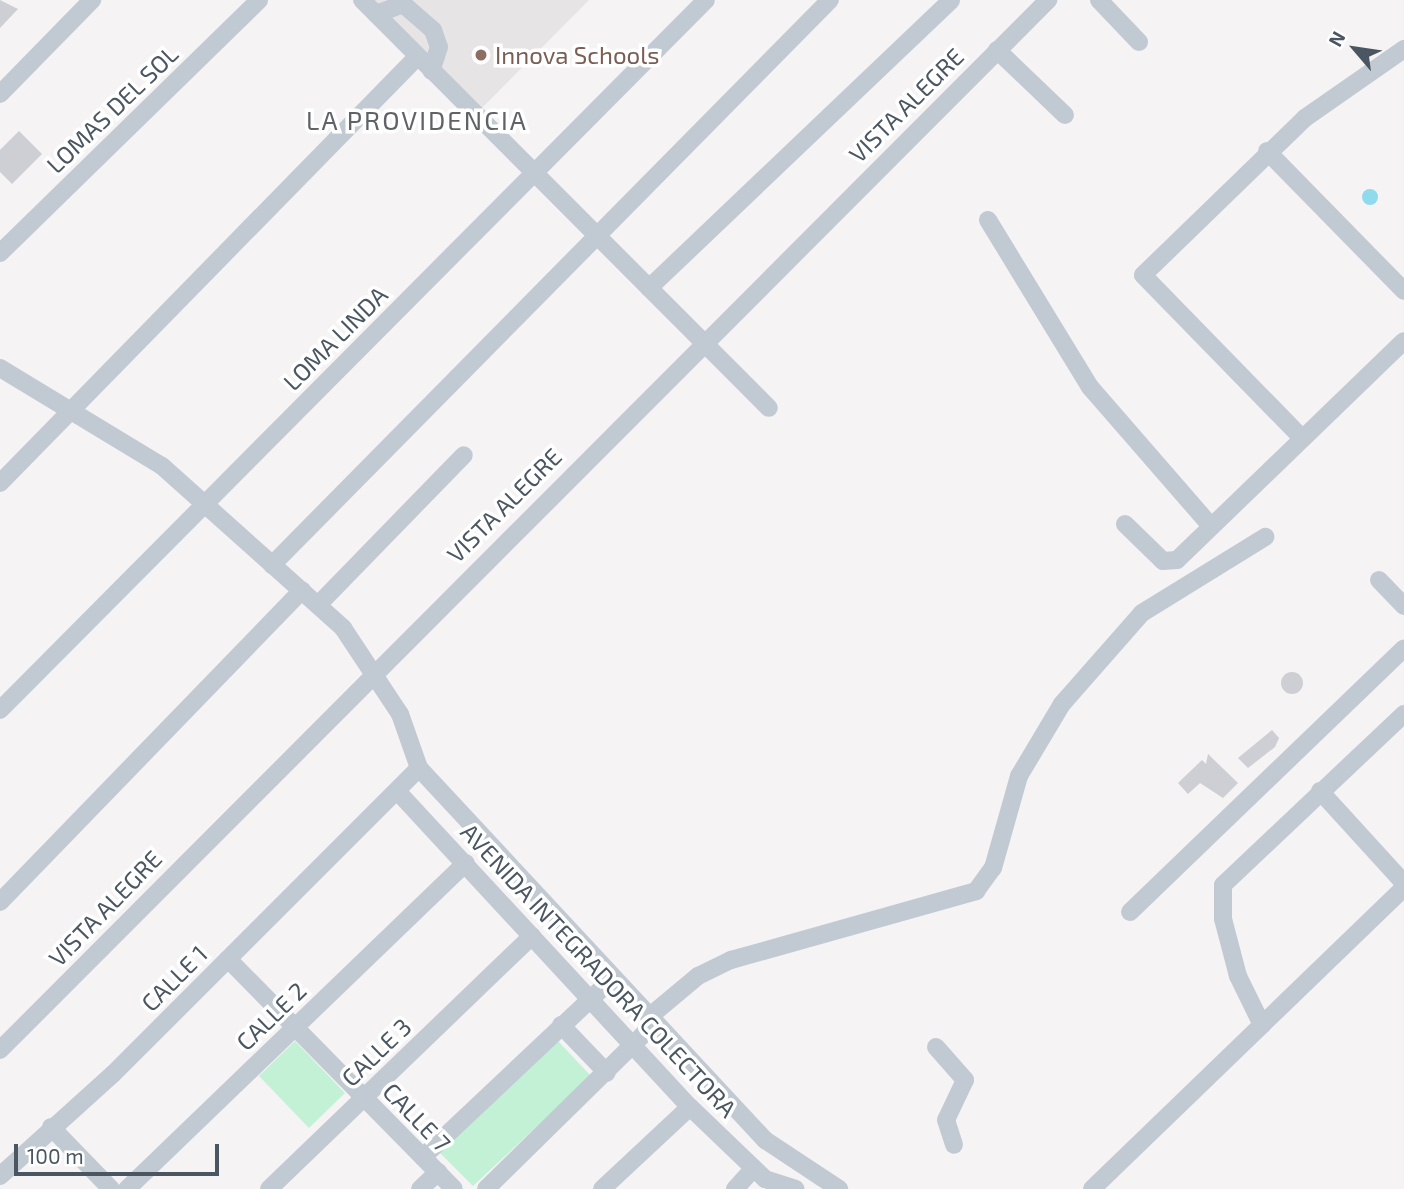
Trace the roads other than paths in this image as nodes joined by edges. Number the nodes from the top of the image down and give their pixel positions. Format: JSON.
{"nodes":[{"id":1,"x":92,"y":0,"type":"edge"},
{"id":2,"x":258,"y":0,"type":"edge"},
{"id":3,"x":362,"y":0,"type":"edge"},
{"id":4,"x":706,"y":0,"type":"edge"},
{"id":5,"x":830,"y":0,"type":"edge"},
{"id":6,"x":951,"y":0,"type":"edge"},
{"id":7,"x":1048,"y":0,"type":"edge"},
{"id":8,"x":1099,"y":0,"type":"edge"},
{"id":9,"x":376,"y":14,"type":"junction"},
{"id":10,"x":1139,"y":42,"type":"dead end"},
{"id":11,"x":1404,"y":49,"type":"edge"},
{"id":12,"x":997,"y":50,"type":"junction"},
{"id":13,"x":417,"y":57,"type":"junction"},
{"id":14,"x":431,"y":71,"type":"junction"},
{"id":15,"x":0,"y":94,"type":"edge"},
{"id":16,"x":1065,"y":115,"type":"dead end"},
{"id":17,"x":1267,"y":151,"type":"junction"},
{"id":18,"x":533,"y":174,"type":"junction"},
{"id":19,"x":988,"y":220,"type":"dead end"},
{"id":20,"x":596,"y":238,"type":"junction"},
{"id":21,"x":0,"y":253,"type":"edge"},
{"id":22,"x":649,"y":288,"type":"junction"},
{"id":23,"x":1404,"y":291,"type":"edge"},
{"id":24,"x":702,"y":341,"type":"junction"},
{"id":25,"x":1404,"y":341,"type":"edge"},
{"id":26,"x":0,"y":368,"type":"edge"},
{"id":27,"x":769,"y":408,"type":"dead end"},
{"id":28,"x":69,"y":412,"type":"junction"},
{"id":29,"x":1301,"y":437,"type":"junction"},
{"id":30,"x":464,"y":455,"type":"dead end"},
{"id":31,"x":0,"y":483,"type":"edge"},
{"id":32,"x":205,"y":504,"type":"junction"},
{"id":33,"x":1125,"y":524,"type":"dead end"},
{"id":34,"x":1211,"y":526,"type":"junction"},
{"id":35,"x":1265,"y":537,"type":"dead end"},
{"id":36,"x":272,"y":565,"type":"junction"},
{"id":37,"x":1380,"y":580,"type":"dead end"},
{"id":38,"x":302,"y":590,"type":"junction"},
{"id":39,"x":318,"y":605,"type":"junction"},
{"id":40,"x":1404,"y":606,"type":"edge"},
{"id":41,"x":1404,"y":648,"type":"edge"},
{"id":42,"x":375,"y":668,"type":"junction"},
{"id":43,"x":0,"y":710,"type":"edge"},
{"id":44,"x":1404,"y":714,"type":"edge"},
{"id":45,"x":419,"y":768,"type":"junction"},
{"id":46,"x":1320,"y":791,"type":"junction"},
{"id":47,"x":398,"y":792,"type":"junction"},
{"id":48,"x":466,"y":863,"type":"junction"},
{"id":49,"x":1404,"y":883,"type":"edge"},
{"id":50,"x":1404,"y":888,"type":"edge"},
{"id":51,"x":0,"y":902,"type":"edge"},
{"id":52,"x":1130,"y":912,"type":"dead end"},
{"id":53,"x":532,"y":936,"type":"junction"},
{"id":54,"x":228,"y":959,"type":"junction"},
{"id":55,"x":613,"y":978,"type":"junction"},
{"id":56,"x":589,"y":998,"type":"junction"},
{"id":57,"x":652,"y":1020,"type":"junction"},
{"id":58,"x":561,"y":1025,"type":"junction"},
{"id":59,"x":1262,"y":1025,"type":"junction"},
{"id":60,"x":295,"y":1027,"type":"junction"},
{"id":61,"x":632,"y":1047,"type":"junction"},
{"id":62,"x":936,"y":1047,"type":"dead end"},
{"id":63,"x":0,"y":1050,"type":"edge"},
{"id":64,"x":607,"y":1073,"type":"junction"},
{"id":65,"x":364,"y":1097,"type":"junction"},
{"id":66,"x":690,"y":1107,"type":"junction"},
{"id":67,"x":51,"y":1127,"type":"junction"},
{"id":68,"x":954,"y":1145,"type":"dead end"},
{"id":69,"x":790,"y":1156,"type":"junction"},
{"id":70,"x":423,"y":1157,"type":"junction"},
{"id":71,"x":438,"y":1172,"type":"junction"},
{"id":72,"x":0,"y":1176,"type":"edge"},
{"id":73,"x":758,"y":1179,"type":"edge"},
{"id":74,"x":111,"y":1189,"type":"edge"},
{"id":75,"x":127,"y":1189,"type":"edge"},
{"id":76,"x":269,"y":1189,"type":"edge"},
{"id":77,"x":420,"y":1189,"type":"edge"},
{"id":78,"x":454,"y":1189,"type":"edge"},
{"id":79,"x":486,"y":1189,"type":"edge"},
{"id":80,"x":602,"y":1189,"type":"edge"},
{"id":81,"x":736,"y":1189,"type":"edge"},
{"id":82,"x":795,"y":1189,"type":"edge"},
{"id":83,"x":839,"y":1189,"type":"edge"},
{"id":84,"x":1092,"y":1189,"type":"edge"}],
"edges":[{"from":1,"to":15,"type":"street"},
{"from":2,"to":21,"type":"street","name":"LOMAS DEL SOL"},
{"from":3,"to":9,"type":"street"},
{"from":4,"to":18,"type":"street","name":"LOMA LINDA"},
{"from":5,"to":20,"type":"street"},
{"from":6,"to":22,"type":"street"},
{"from":7,"to":12,"type":"street","name":"VISTA ALEGRE"},
{"from":8,"to":10,"type":"street"},
{"from":9,"to":13,"type":"street"},
{"from":9,"to":14,"type":"street"},
{"from":11,"to":17,"type":"street"},
{"from":12,"to":16,"type":"street"},
{"from":12,"to":24,"type":"street","name":"VISTA ALEGRE"},
{"from":13,"to":14,"type":"street"},
{"from":13,"to":28,"type":"street"},
{"from":14,"to":18,"type":"street"},
{"from":17,"to":23,"type":"street"},
{"from":17,"to":29,"type":"street"},
{"from":18,"to":20,"type":"street"},
{"from":18,"to":32,"type":"street","name":"LOMA LINDA"},
{"from":19,"to":34,"type":"street"},
{"from":20,"to":22,"type":"street"},
{"from":20,"to":36,"type":"street"},
{"from":22,"to":24,"type":"street"},
{"from":24,"to":27,"type":"street"},
{"from":24,"to":42,"type":"street","name":"VISTA ALEGRE"},
{"from":25,"to":29,"type":"street"},
{"from":26,"to":28,"type":"street","name":"AVENIDA INTEGRADORA COLECTORA"},
{"from":28,"to":31,"type":"street"},
{"from":28,"to":32,"type":"street","name":"AVENIDA INTEGRADORA COLECTORA"},
{"from":29,"to":34,"type":"street"},
{"from":30,"to":39,"type":"street"},
{"from":32,"to":36,"type":"street","name":"AVENIDA INTEGRADORA COLECTORA"},
{"from":32,"to":43,"type":"street","name":"LOMA LINDA"},
{"from":33,"to":34,"type":"street"},
{"from":35,"to":57,"type":"street"},
{"from":36,"to":38,"type":"street","name":"AVENIDA INTEGRADORA COLECTORA"},
{"from":37,"to":40,"type":"street"},
{"from":38,"to":39,"type":"street","name":"AVENIDA INTEGRADORA COLECTORA"},
{"from":38,"to":51,"type":"street"},
{"from":39,"to":42,"type":"street","name":"AVENIDA INTEGRADORA COLECTORA"},
{"from":41,"to":52,"type":"street"},
{"from":42,"to":45,"type":"street","name":"AVENIDA INTEGRADORA COLECTORA"},
{"from":42,"to":63,"type":"street","name":"VISTA ALEGRE"},
{"from":44,"to":46,"type":"street"},
{"from":45,"to":47,"type":"street"},
{"from":45,"to":55,"type":"street","name":"AVENIDA INTEGRADORA COLECTORA"},
{"from":46,"to":49,"type":"street"},
{"from":46,"to":59,"type":"street"},
{"from":47,"to":48,"type":"street","name":"AVENIDA INTEGRADORA COLECTORA"},
{"from":47,"to":54,"type":"street","name":"CALLE 1"},
{"from":48,"to":53,"type":"street","name":"AVENIDA INTEGRADORA COLECTORA"},
{"from":48,"to":60,"type":"street","name":"CALLE 2"},
{"from":50,"to":59,"type":"street"},
{"from":53,"to":56,"type":"street","name":"AVENIDA INTEGRADORA COLECTORA"},
{"from":53,"to":65,"type":"street","name":"CALLE 3"},
{"from":54,"to":60,"type":"street","name":"CALLE 7"},
{"from":54,"to":67,"type":"street","name":"CALLE 1"},
{"from":55,"to":56,"type":"street"},
{"from":55,"to":57,"type":"street","name":"AVENIDA INTEGRADORA COLECTORA"},
{"from":56,"to":58,"type":"street"},
{"from":56,"to":61,"type":"street","name":"AVENIDA INTEGRADORA COLECTORA"},
{"from":57,"to":61,"type":"street"},
{"from":57,"to":69,"type":"street","name":"AVENIDA INTEGRADORA COLECTORA"},
{"from":58,"to":64,"type":"street"},
{"from":58,"to":70,"type":"street"},
{"from":59,"to":84,"type":"street"},
{"from":60,"to":65,"type":"street","name":"CALLE 7"},
{"from":60,"to":75,"type":"street","name":"CALLE 2"},
{"from":61,"to":64,"type":"street"},
{"from":61,"to":66,"type":"street","name":"AVENIDA INTEGRADORA COLECTORA"},
{"from":62,"to":68,"type":"street"},
{"from":64,"to":79,"type":"street"},
{"from":65,"to":70,"type":"street","name":"CALLE 7"},
{"from":65,"to":76,"type":"street","name":"CALLE 3"},
{"from":66,"to":73,"type":"street","name":"AVENIDA INTEGRADORA COLECTORA"},
{"from":66,"to":80,"type":"street"},
{"from":67,"to":72,"type":"street","name":"CALLE 1"},
{"from":67,"to":74,"type":"street"},
{"from":69,"to":73,"type":"street"},
{"from":69,"to":83,"type":"street","name":"AVENIDA INTEGRADORA COLECTORA"},
{"from":70,"to":71,"type":"street","name":"CALLE 7"},
{"from":71,"to":77,"type":"street"},
{"from":71,"to":78,"type":"street","name":"CALLE 7"},
{"from":73,"to":81,"type":"street"},
{"from":73,"to":82,"type":"street","name":"AVENIDA INTEGRADORA COLECTORA"}]}
